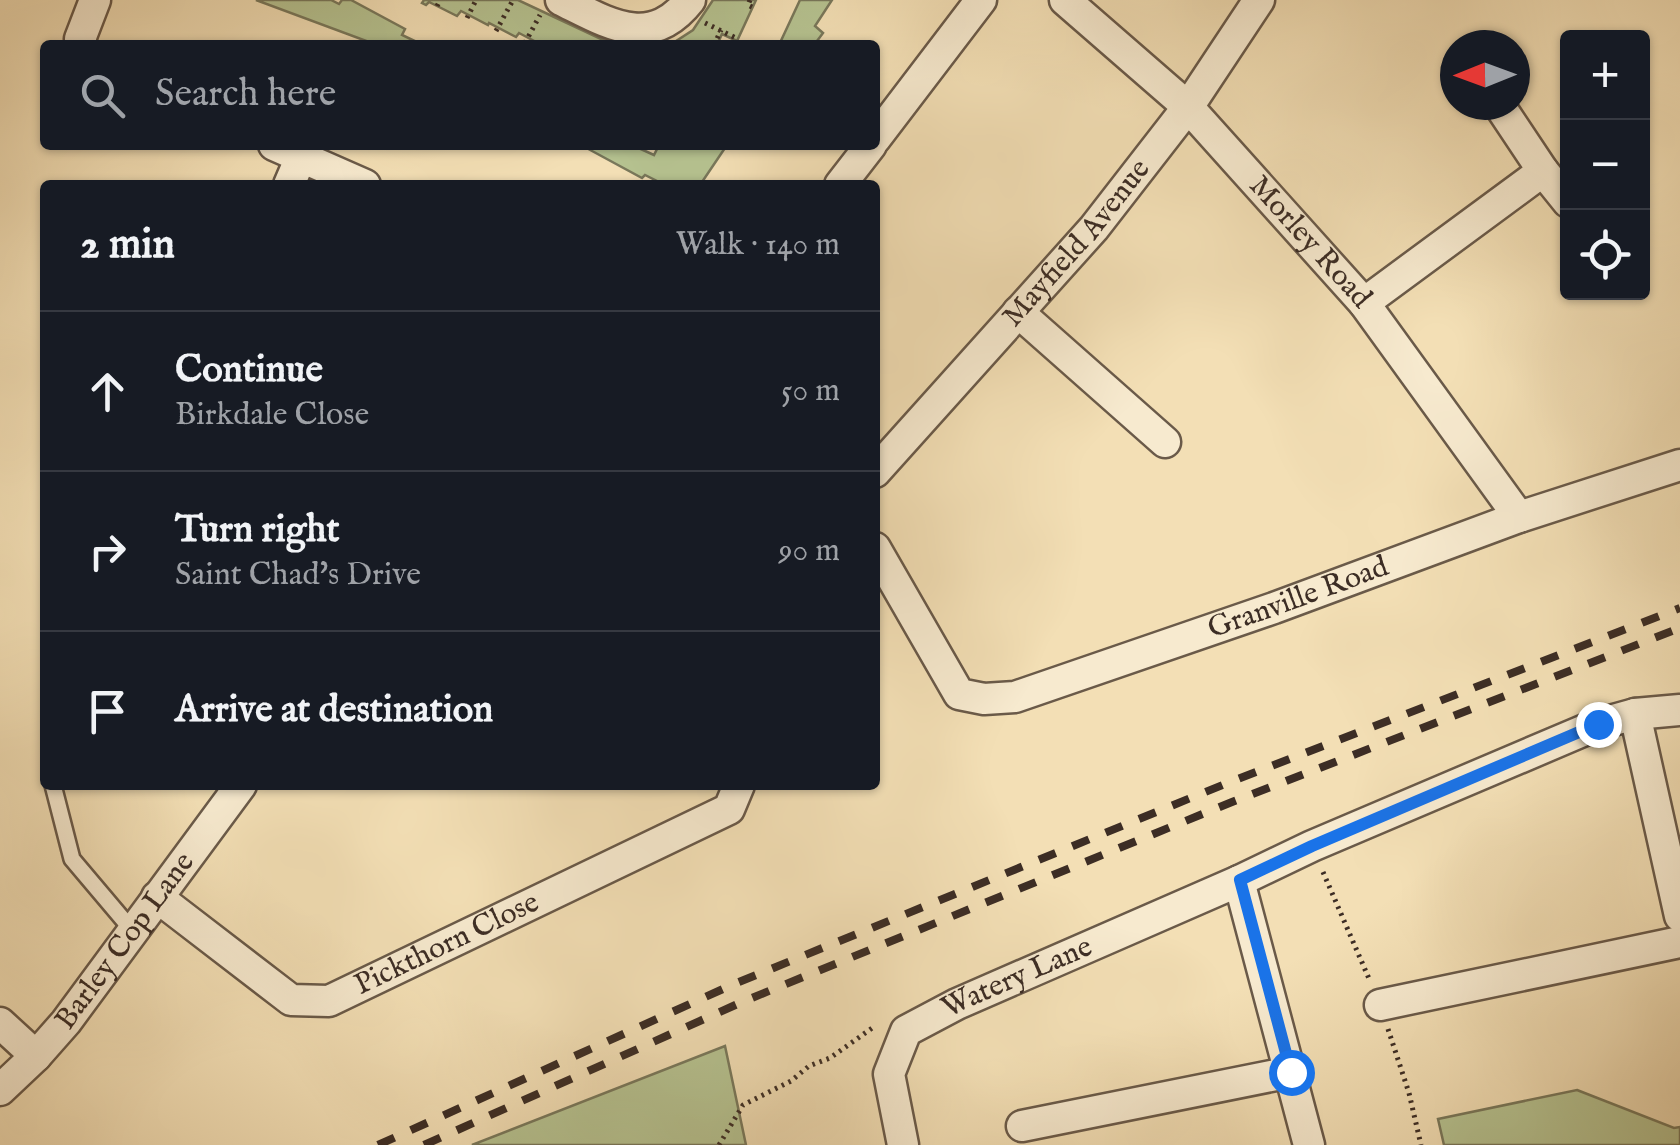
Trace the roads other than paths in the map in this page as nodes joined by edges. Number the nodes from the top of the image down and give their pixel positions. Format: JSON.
{"nodes":[{"id":1,"x":95,"y":0,"type":"edge"},
{"id":2,"x":981,"y":0,"type":"edge"},
{"id":3,"x":1065,"y":0,"type":"edge"},
{"id":4,"x":1259,"y":0,"type":"edge"},
{"id":5,"x":552,"y":4,"type":"edge"},
{"id":6,"x":693,"y":10,"type":"edge"},
{"id":7,"x":80,"y":40,"type":"edge"},
{"id":8,"x":1188,"y":107,"type":"junction"},
{"id":9,"x":1508,"y":120,"type":"edge"},
{"id":10,"x":880,"y":133,"type":"edge"},
{"id":11,"x":867,"y":150,"type":"edge"},
{"id":12,"x":288,"y":162,"type":"edge"},
{"id":13,"x":1543,"y":171,"type":"junction"},
{"id":14,"x":348,"y":180,"type":"edge"},
{"id":15,"x":844,"y":180,"type":"edge"},
{"id":16,"x":1560,"y":192,"type":"edge"},
{"id":17,"x":1364,"y":303,"type":"junction"},
{"id":18,"x":1018,"y":312,"type":"junction"},
{"id":19,"x":1164,"y":442,"type":"dead end"},
{"id":20,"x":1680,"y":465,"type":"edge"},
{"id":21,"x":880,"y":466,"type":"edge"},
{"id":22,"x":1519,"y":516,"type":"junction"},
{"id":23,"x":880,"y":557,"type":"edge"},
{"id":24,"x":1680,"y":710,"type":"edge"},
{"id":25,"x":1635,"y":714,"type":"junction"},
{"id":26,"x":53,"y":790,"type":"edge"},
{"id":27,"x":237,"y":790,"type":"edge"},
{"id":28,"x":736,"y":790,"type":"edge"},
{"id":29,"x":1240,"y":880,"type":"junction"},
{"id":30,"x":157,"y":897,"type":"junction"},
{"id":31,"x":1680,"y":916,"type":"edge"},
{"id":32,"x":132,"y":930,"type":"junction"},
{"id":33,"x":1680,"y":942,"type":"edge"},
{"id":34,"x":1380,"y":1004,"type":"dead end"},
{"id":35,"x":0,"y":1024,"type":"edge"},
{"id":36,"x":36,"y":1056,"type":"junction"},
{"id":37,"x":1291,"y":1072,"type":"junction"},
{"id":38,"x":0,"y":1090,"type":"edge"},
{"id":39,"x":1022,"y":1126,"type":"dead end"},
{"id":40,"x":903,"y":1145,"type":"edge"},
{"id":41,"x":1309,"y":1145,"type":"edge"}],
"edges":[{"from":1,"to":7,"type":"street"},
{"from":2,"to":10,"type":"street"},
{"from":3,"to":8,"type":"street","name":"Morley Road"},
{"from":4,"to":8,"type":"street","name":"Mayfield Avenue"},
{"from":5,"to":6,"type":"street"},
{"from":8,"to":17,"type":"street","name":"Morley Road"},
{"from":8,"to":18,"type":"street","name":"Mayfield Avenue"},
{"from":9,"to":13,"type":"street"},
{"from":11,"to":15,"type":"street"},
{"from":12,"to":14,"type":"street"},
{"from":13,"to":16,"type":"street"},
{"from":13,"to":17,"type":"street"},
{"from":17,"to":22,"type":"street","name":"Morley Road"},
{"from":18,"to":19,"type":"street"},
{"from":18,"to":21,"type":"street","name":"Mayfield Avenue"},
{"from":20,"to":22,"type":"street","name":"Granville Road"},
{"from":22,"to":23,"type":"street","name":"Granville Road"},
{"from":24,"to":25,"type":"street","name":"Watery Lane"},
{"from":25,"to":29,"type":"street","name":"Watery Lane"},
{"from":25,"to":31,"type":"street"},
{"from":26,"to":32,"type":"lane"},
{"from":27,"to":30,"type":"street","name":"Barley Cop Lane"},
{"from":28,"to":30,"type":"street","name":"Pickthorn Close"},
{"from":29,"to":37,"type":"street"},
{"from":29,"to":40,"type":"street","name":"Watery Lane"},
{"from":30,"to":32,"type":"street","name":"Barley Cop Lane"},
{"from":32,"to":36,"type":"street","name":"Barley Cop Lane"},
{"from":33,"to":34,"type":"street"},
{"from":35,"to":36,"type":"street"},
{"from":36,"to":38,"type":"street","name":"Barley Cop Lane"},
{"from":37,"to":39,"type":"street"},
{"from":37,"to":41,"type":"street"}]}
